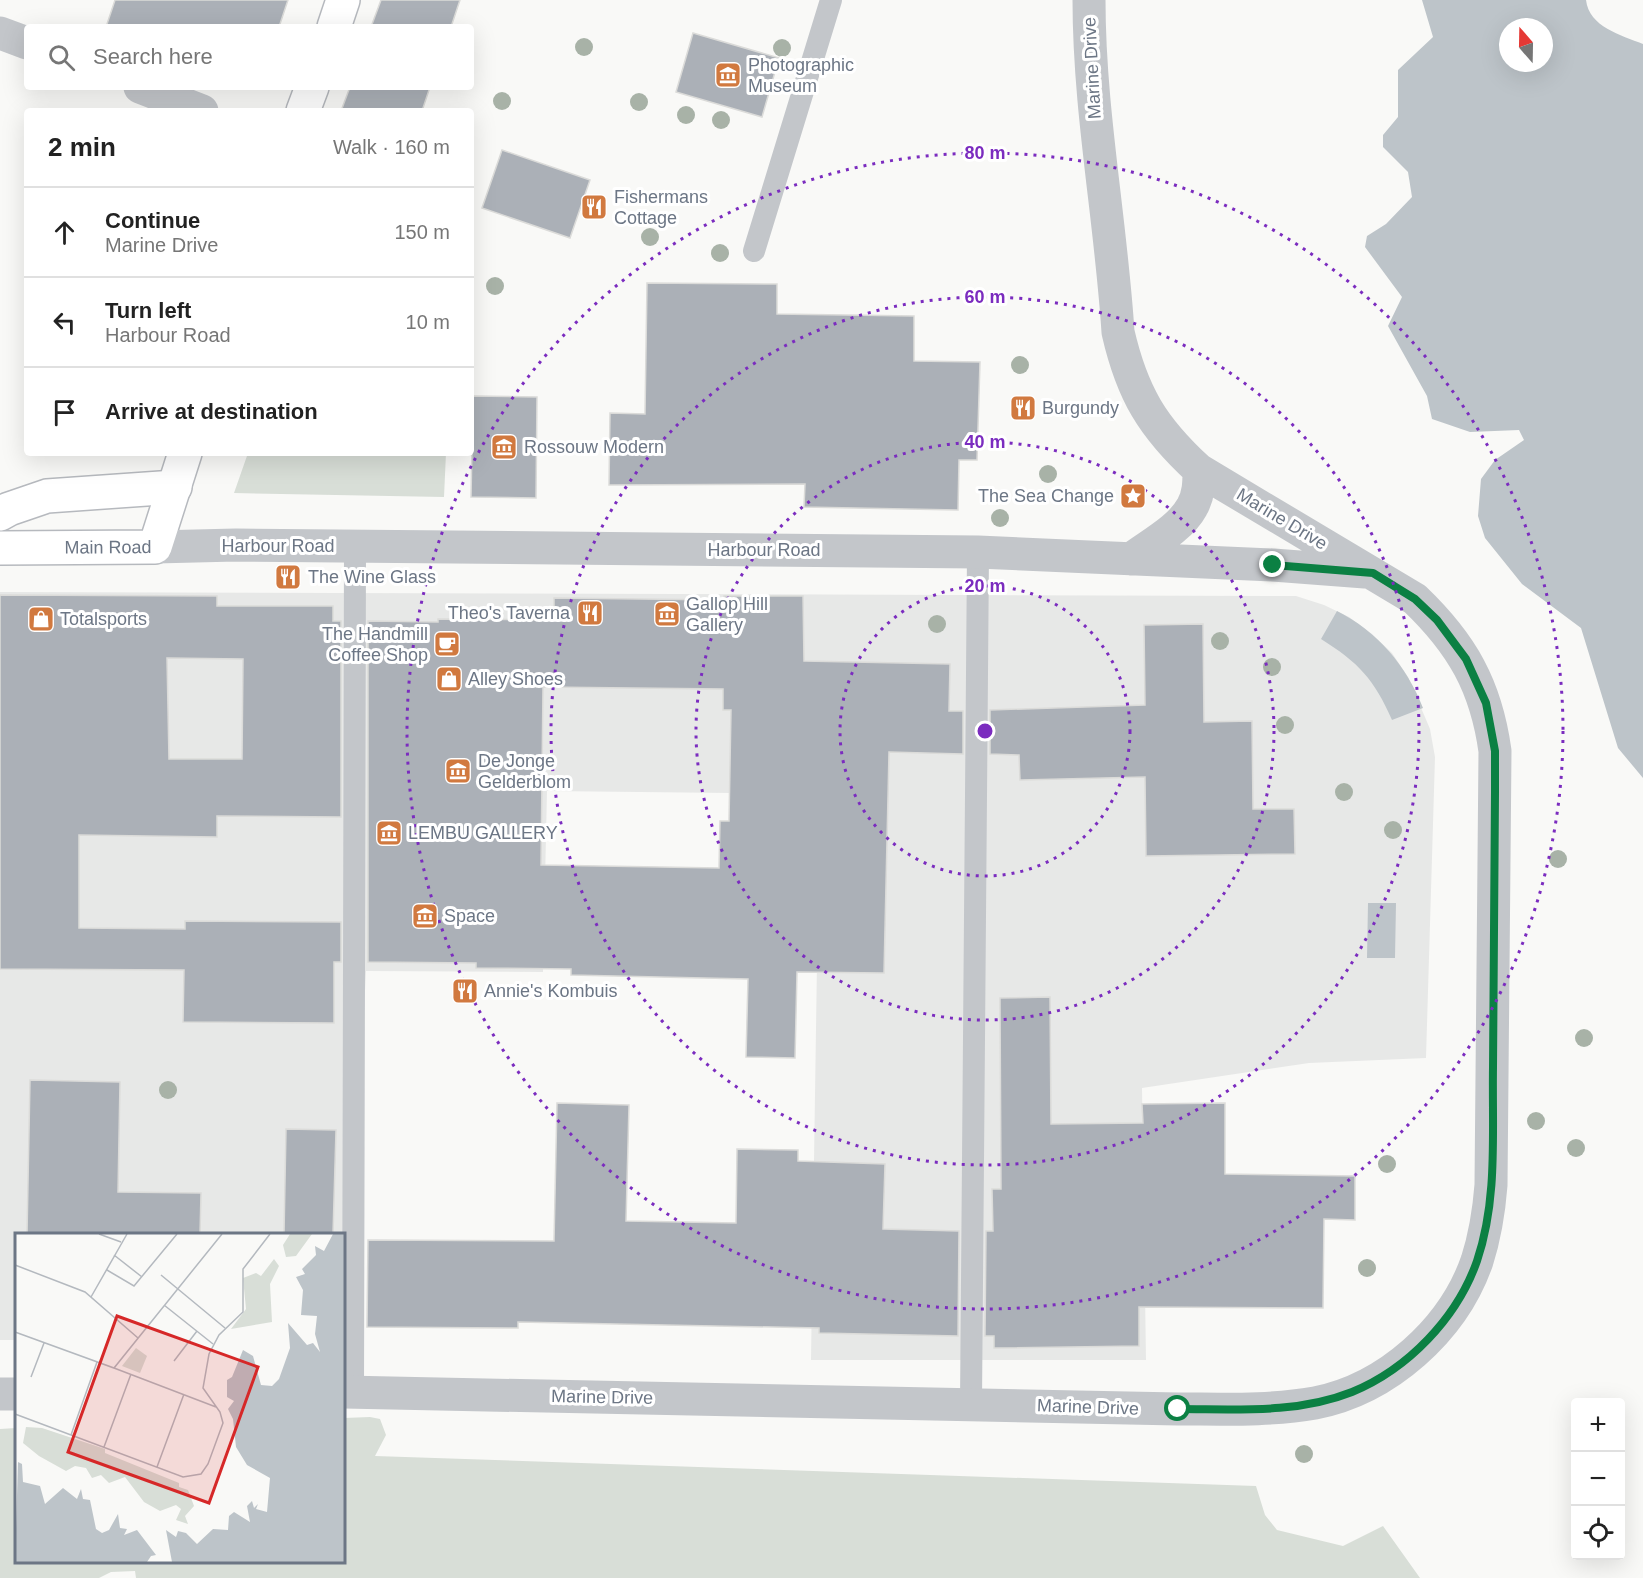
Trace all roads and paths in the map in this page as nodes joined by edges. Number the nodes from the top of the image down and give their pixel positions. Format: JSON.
{"nodes":[{"id":1,"x":343,"y":0,"type":"edge"},
{"id":2,"x":831,"y":0,"type":"edge"},
{"id":3,"x":1089,"y":0,"type":"edge"},
{"id":4,"x":335,"y":24,"type":"edge"},
{"id":5,"x":0,"y":33,"type":"edge"},
{"id":6,"x":24,"y":42,"type":"edge"},
{"id":7,"x":148,"y":90,"type":"edge"},
{"id":8,"x":311,"y":90,"type":"edge"},
{"id":9,"x":194,"y":108,"type":"edge"},
{"id":10,"x":304,"y":108,"type":"edge"},
{"id":11,"x":754,"y":251,"type":"dead end"},
{"id":12,"x":184,"y":456,"type":"edge"},
{"id":13,"x":1199,"y":470,"type":"junction"},
{"id":14,"x":175,"y":487,"type":"junction"},
{"id":15,"x":0,"y":514,"type":"edge"},
{"id":16,"x":355,"y":546,"type":"junction"},
{"id":17,"x":155,"y":547,"type":"junction"},
{"id":18,"x":0,"y":548,"type":"edge"},
{"id":19,"x":978,"y":552,"type":"junction"},
{"id":20,"x":1131,"y":559,"type":"junction"},
{"id":21,"x":1373,"y":573,"type":"junction"},
{"id":22,"x":348,"y":1392,"type":"edge"},
{"id":23,"x":971,"y":1403,"type":"junction"}],
"edges":[{"from":1,"to":4,"type":"main road"},
{"from":2,"to":11,"type":"lane"},
{"from":3,"to":13,"type":"street","name":"Marine Drive"},
{"from":5,"to":6,"type":"street"},
{"from":7,"to":9,"type":"street"},
{"from":8,"to":10,"type":"main road"},
{"from":12,"to":14,"type":"main road","name":"Main Road"},
{"from":13,"to":20,"type":"street"},
{"from":13,"to":21,"type":"street","name":"Marine Drive"},
{"from":14,"to":15,"type":"main road"},
{"from":14,"to":17,"type":"main road","name":"Main Road"},
{"from":16,"to":17,"type":"street","name":"Harbour Road"},
{"from":16,"to":19,"type":"street","name":"Harbour Road"},
{"from":16,"to":22,"type":"lane"},
{"from":17,"to":18,"type":"main road","name":"Main Road"},
{"from":19,"to":20,"type":"street","name":"Harbour Road"},
{"from":19,"to":23,"type":"lane"},
{"from":20,"to":21,"type":"street","name":"Harbour Road"},
{"from":21,"to":23,"type":"street","name":"Marine Drive"},
{"from":22,"to":23,"type":"street","name":"Marine Drive"}]}
